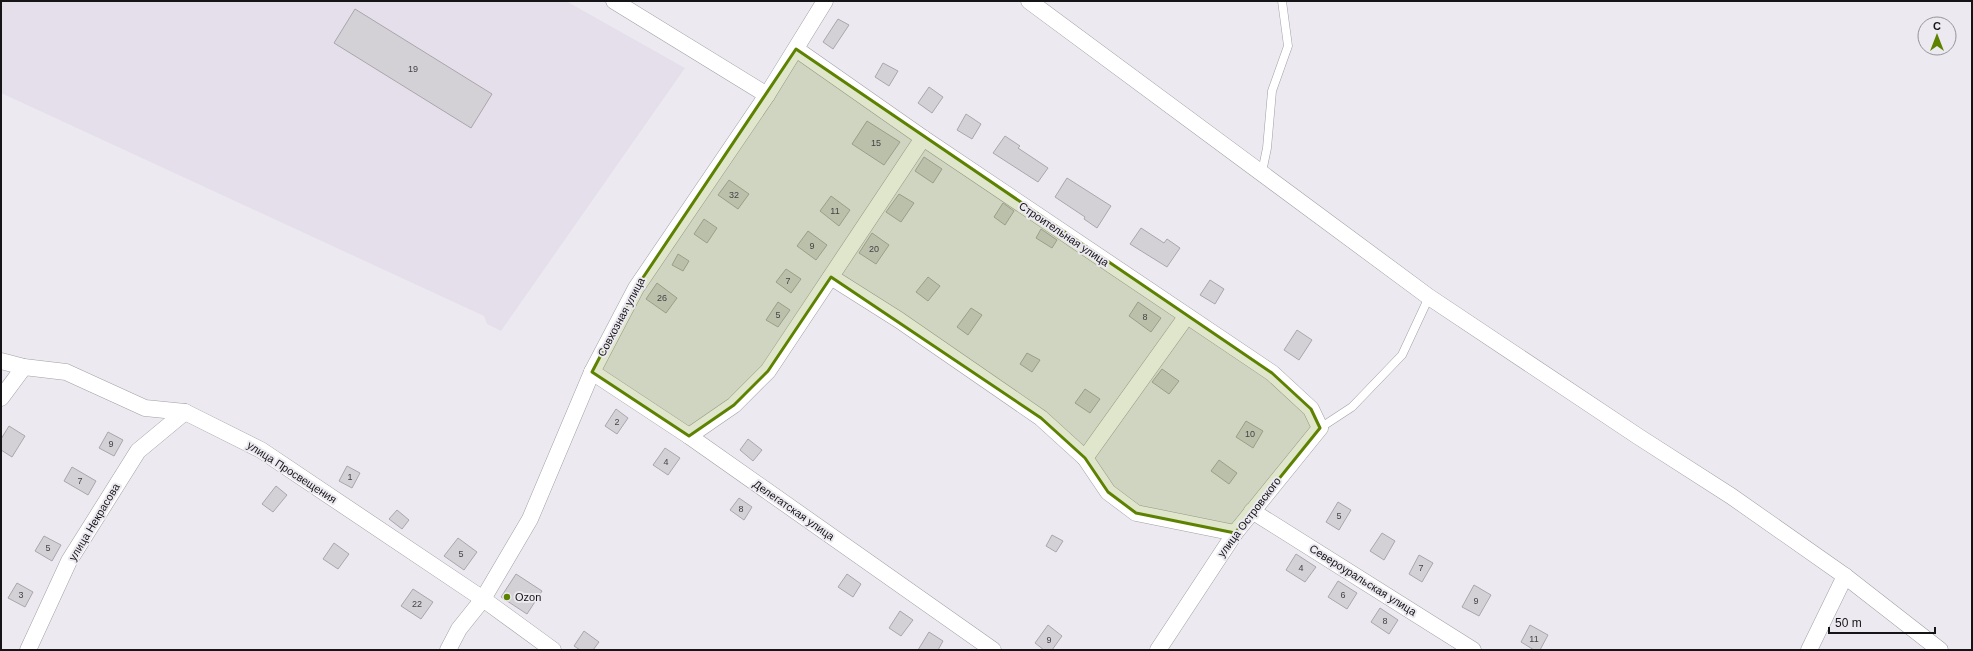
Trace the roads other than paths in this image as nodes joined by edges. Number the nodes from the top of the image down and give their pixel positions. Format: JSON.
{"nodes":[{"id":1,"x":614,"y":1,"type":"edge"},
{"id":2,"x":825,"y":1,"type":"edge"},
{"id":3,"x":1029,"y":1,"type":"edge"},
{"id":4,"x":1282,"y":1,"type":"edge"},
{"id":5,"x":796,"y":49,"type":"junction"},
{"id":6,"x":768,"y":94,"type":"junction"},
{"id":7,"x":923,"y":138,"type":"junction"},
{"id":8,"x":1262,"y":172,"type":"junction"},
{"id":9,"x":831,"y":277,"type":"junction"},
{"id":10,"x":1429,"y":297,"type":"junction"},
{"id":11,"x":1186,"y":317,"type":"junction"},
{"id":12,"x":1,"y":361,"type":"edge"},
{"id":13,"x":24,"y":367,"type":"junction"},
{"id":14,"x":592,"y":372,"type":"junction"},
{"id":15,"x":1,"y":398,"type":"edge"},
{"id":16,"x":185,"y":412,"type":"junction"},
{"id":17,"x":1320,"y":428,"type":"junction"},
{"id":18,"x":689,"y":436,"type":"junction"},
{"id":19,"x":1085,"y":458,"type":"junction"},
{"id":20,"x":1252,"y":511,"type":"junction"},
{"id":21,"x":1235,"y":533,"type":"junction"},
{"id":22,"x":1845,"y":576,"type":"junction"},
{"id":23,"x":483,"y":599,"type":"junction"},
{"id":24,"x":28,"y":650,"type":"edge"},
{"id":25,"x":448,"y":650,"type":"edge"},
{"id":26,"x":553,"y":650,"type":"edge"},
{"id":27,"x":993,"y":650,"type":"edge"},
{"id":28,"x":1158,"y":650,"type":"edge"},
{"id":29,"x":1473,"y":650,"type":"edge"},
{"id":30,"x":1809,"y":650,"type":"edge"},
{"id":31,"x":1940,"y":650,"type":"edge"}],
"edges":[{"from":1,"to":6,"type":"street"},
{"from":2,"to":5,"type":"street","name":"Совхозная улица"},
{"from":3,"to":8,"type":"street"},
{"from":4,"to":8,"type":"lane"},
{"from":5,"to":6,"type":"street","name":"Совхозная улица"},
{"from":5,"to":7,"type":"street","name":"Строительная улица"},
{"from":6,"to":14,"type":"street","name":"Совхозная улица"},
{"from":7,"to":9,"type":"street"},
{"from":7,"to":11,"type":"street","name":"Строительная улица"},
{"from":8,"to":10,"type":"street"},
{"from":9,"to":18,"type":"street"},
{"from":9,"to":19,"type":"street"},
{"from":10,"to":17,"type":"lane"},
{"from":10,"to":22,"type":"street"},
{"from":11,"to":17,"type":"street","name":"Строительная улица"},
{"from":11,"to":19,"type":"street"},
{"from":12,"to":13,"type":"street","name":"улица Просвещения"},
{"from":13,"to":15,"type":"street"},
{"from":13,"to":16,"type":"street","name":"улица Просвещения"},
{"from":14,"to":18,"type":"street","name":"Делегатская улица"},
{"from":14,"to":23,"type":"street","name":"Совхозная улица"},
{"from":16,"to":23,"type":"street","name":"улица Просвещения"},
{"from":16,"to":24,"type":"street","name":"улица Некрасова"},
{"from":17,"to":20,"type":"street","name":"улица Островского"},
{"from":18,"to":27,"type":"street","name":"Делегатская улица"},
{"from":19,"to":21,"type":"street"},
{"from":20,"to":21,"type":"street","name":"улица Островского"},
{"from":20,"to":29,"type":"street","name":"Североуральская улица"},
{"from":21,"to":28,"type":"street","name":"улица Островского"},
{"from":22,"to":30,"type":"street"},
{"from":22,"to":31,"type":"street"},
{"from":23,"to":25,"type":"street","name":"Совхозная улица"},
{"from":23,"to":26,"type":"street","name":"улица Просвещения"}]}
